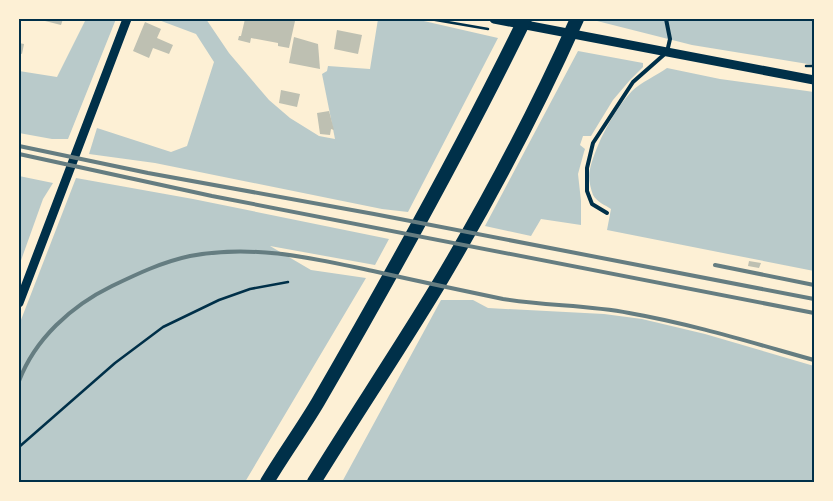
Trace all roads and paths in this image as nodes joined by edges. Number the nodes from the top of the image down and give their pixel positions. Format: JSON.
{"nodes":[{"id":1,"x":127,"y":19,"type":"edge"},
{"id":2,"x":430,"y":19,"type":"edge"},
{"id":3,"x":494,"y":19,"type":"edge"},
{"id":4,"x":525,"y":19,"type":"edge"},
{"id":5,"x":577,"y":19,"type":"edge"},
{"id":6,"x":666,"y":19,"type":"edge"},
{"id":7,"x":477,"y":27,"type":"dead end"},
{"id":8,"x":667,"y":52,"type":"junction"},
{"id":9,"x":814,"y":80,"type":"edge"},
{"id":10,"x":607,"y":213,"type":"dead end"},
{"id":11,"x":288,"y":282,"type":"dead end"},
{"id":12,"x":19,"y":303,"type":"edge"},
{"id":13,"x":19,"y":447,"type":"edge"},
{"id":14,"x":267,"y":482,"type":"edge"},
{"id":15,"x":314,"y":482,"type":"edge"}],
"edges":[{"from":1,"to":12,"type":"street"},
{"from":2,"to":7,"type":"path"},
{"from":3,"to":8,"type":"street"},
{"from":4,"to":14,"type":"highway"},
{"from":5,"to":15,"type":"highway"},
{"from":6,"to":8,"type":"lane"},
{"from":8,"to":9,"type":"street"},
{"from":8,"to":10,"type":"lane"},
{"from":11,"to":13,"type":"path"}]}
